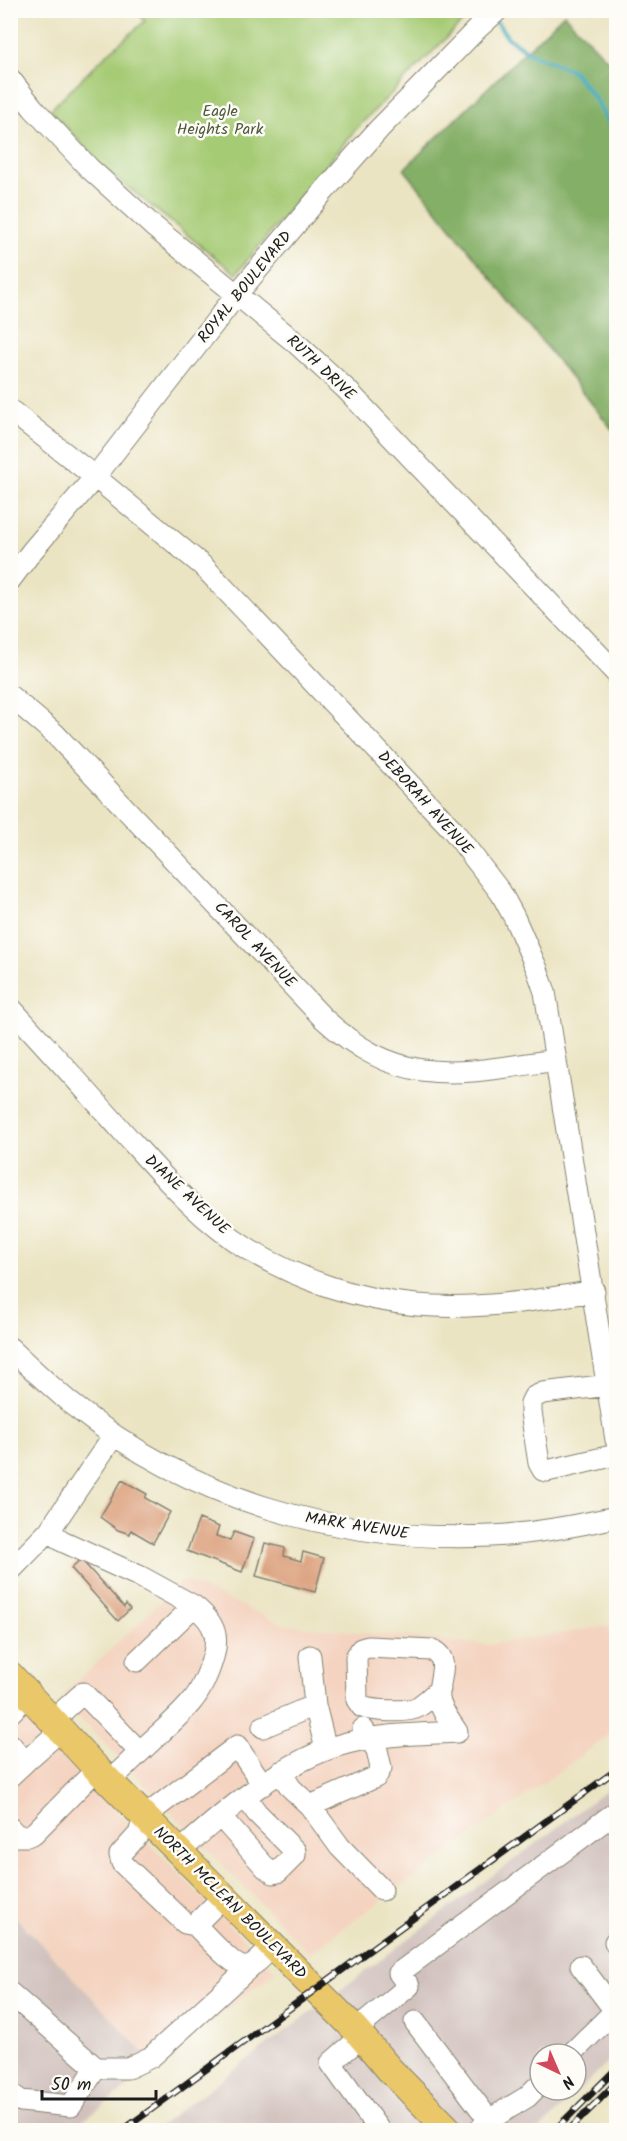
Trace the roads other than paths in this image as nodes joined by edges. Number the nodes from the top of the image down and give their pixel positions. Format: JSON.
{"nodes":[{"id":1,"x":498,"y":10,"type":"edge"},
{"id":2,"x":10,"y":80,"type":"edge"},
{"id":3,"x":237,"y":294,"type":"junction"},
{"id":4,"x":10,"y":410,"type":"edge"},
{"id":5,"x":95,"y":477,"type":"junction"},
{"id":6,"x":10,"y":580,"type":"edge"},
{"id":7,"x":616,"y":673,"type":"edge"},
{"id":8,"x":10,"y":696,"type":"edge"},
{"id":9,"x":10,"y":1007,"type":"edge"},
{"id":10,"x":556,"y":1060,"type":"junction"},
{"id":11,"x":594,"y":1291,"type":"junction"},
{"id":12,"x":10,"y":1348,"type":"edge"},
{"id":13,"x":609,"y":1385,"type":"junction"},
{"id":14,"x":114,"y":1435,"type":"junction"},
{"id":15,"x":616,"y":1440,"type":"edge"},
{"id":16,"x":616,"y":1455,"type":"edge"},
{"id":17,"x":616,"y":1516,"type":"edge"},
{"id":18,"x":49,"y":1531,"type":"junction"},
{"id":19,"x":10,"y":1571,"type":"edge"},
{"id":20,"x":194,"y":1606,"type":"junction"},
{"id":21,"x":310,"y":1656,"type":"dead end"},
{"id":22,"x":137,"y":1661,"type":"dead end"},
{"id":23,"x":10,"y":1675,"type":"edge"},
{"id":24,"x":440,"y":1689,"type":"junction"},
{"id":25,"x":20,"y":1704,"type":"edge"},
{"id":26,"x":315,"y":1705,"type":"junction"},
{"id":27,"x":362,"y":1707,"type":"junction"},
{"id":28,"x":57,"y":1726,"type":"junction"},
{"id":29,"x":263,"y":1727,"type":"dead end"},
{"id":30,"x":370,"y":1739,"type":"junction"},
{"id":31,"x":10,"y":1744,"type":"edge"},
{"id":32,"x":326,"y":1749,"type":"junction"},
{"id":33,"x":140,"y":1752,"type":"junction"},
{"id":34,"x":18,"y":1769,"type":"edge"},
{"id":35,"x":280,"y":1772,"type":"junction"},
{"id":36,"x":103,"y":1775,"type":"junction"},
{"id":37,"x":262,"y":1785,"type":"junction"},
{"id":38,"x":246,"y":1798,"type":"junction"},
{"id":39,"x":310,"y":1806,"type":"junction"},
{"id":40,"x":616,"y":1812,"type":"edge"},
{"id":41,"x":144,"y":1817,"type":"junction"},
{"id":42,"x":221,"y":1817,"type":"junction"},
{"id":43,"x":10,"y":1828,"type":"edge"},
{"id":44,"x":179,"y":1852,"type":"junction"},
{"id":45,"x":382,"y":1890,"type":"dead end"},
{"id":46,"x":223,"y":1897,"type":"junction"},
{"id":47,"x":195,"y":1925,"type":"junction"},
{"id":48,"x":273,"y":1946,"type":"junction"},
{"id":49,"x":581,"y":1966,"type":"dead end"},
{"id":50,"x":250,"y":1967,"type":"junction"},
{"id":51,"x":10,"y":1993,"type":"edge"},
{"id":52,"x":616,"y":2010,"type":"edge"},
{"id":53,"x":415,"y":2022,"type":"dead end"},
{"id":54,"x":358,"y":2033,"type":"junction"},
{"id":55,"x":583,"y":2042,"type":"edge"},
{"id":56,"x":96,"y":2068,"type":"junction"},
{"id":57,"x":10,"y":2093,"type":"edge"},
{"id":58,"x":528,"y":2096,"type":"edge"},
{"id":59,"x":484,"y":2125,"type":"edge"},
{"id":60,"x":440,"y":2128,"type":"edge"},
{"id":61,"x":379,"y":2130,"type":"edge"}],
"edges":[{"from":1,"to":3,"type":"street","name":"ROYAL BOULEVARD"},
{"from":2,"to":3,"type":"street","name":"RUTH DRIVE"},
{"from":3,"to":5,"type":"street","name":"ROYAL BOULEVARD"},
{"from":3,"to":7,"type":"street","name":"RUTH DRIVE"},
{"from":4,"to":5,"type":"street","name":"DEBORAH AVENUE"},
{"from":5,"to":6,"type":"street","name":"ROYAL BOULEVARD"},
{"from":5,"to":10,"type":"street","name":"DEBORAH AVENUE"},
{"from":8,"to":10,"type":"street","name":"CAROL AVENUE"},
{"from":9,"to":11,"type":"street","name":"DIANE AVENUE"},
{"from":10,"to":11,"type":"street","name":"DEBORAH AVENUE"},
{"from":11,"to":13,"type":"street","name":"DEBORAH AVENUE"},
{"from":12,"to":14,"type":"street","name":"MARK AVENUE"},
{"from":13,"to":15,"type":"street","name":"DEBORAH AVENUE"},
{"from":13,"to":16,"type":"street"},
{"from":14,"to":17,"type":"street","name":"MARK AVENUE"},
{"from":14,"to":18,"type":"street"},
{"from":18,"to":19,"type":"street"},
{"from":18,"to":20,"type":"street"},
{"from":20,"to":22,"type":"street"},
{"from":20,"to":33,"type":"street"},
{"from":21,"to":26,"type":"street"},
{"from":23,"to":25,"type":"main road","name":"NORTH MCLEAN BOULEVARD"},
{"from":24,"to":27,"type":"street"},
{"from":24,"to":27,"type":"street"},
{"from":24,"to":30,"type":"street"},
{"from":25,"to":28,"type":"main road","name":"NORTH MCLEAN BOULEVARD"},
{"from":26,"to":29,"type":"street"},
{"from":26,"to":32,"type":"street"},
{"from":27,"to":30,"type":"street"},
{"from":28,"to":33,"type":"street"},
{"from":28,"to":34,"type":"street"},
{"from":28,"to":36,"type":"main road","name":"NORTH MCLEAN BOULEVARD"},
{"from":30,"to":32,"type":"street"},
{"from":30,"to":39,"type":"street"},
{"from":31,"to":34,"type":"street"},
{"from":32,"to":35,"type":"street"},
{"from":33,"to":36,"type":"street"},
{"from":35,"to":37,"type":"street"},
{"from":35,"to":39,"type":"street"},
{"from":36,"to":41,"type":"main road","name":"NORTH MCLEAN BOULEVARD"},
{"from":36,"to":43,"type":"street"},
{"from":37,"to":38,"type":"street"},
{"from":37,"to":41,"type":"street"},
{"from":38,"to":42,"type":"street"},
{"from":38,"to":42,"type":"street"},
{"from":39,"to":45,"type":"street"},
{"from":40,"to":54,"type":"street"},
{"from":41,"to":44,"type":"main road","name":"NORTH MCLEAN BOULEVARD"},
{"from":41,"to":47,"type":"street"},
{"from":42,"to":44,"type":"street"},
{"from":44,"to":46,"type":"main road","name":"NORTH MCLEAN BOULEVARD"},
{"from":46,"to":47,"type":"street"},
{"from":46,"to":48,"type":"main road","name":"NORTH MCLEAN BOULEVARD"},
{"from":47,"to":50,"type":"street"},
{"from":48,"to":50,"type":"street"},
{"from":48,"to":54,"type":"main road","name":"NORTH MCLEAN BOULEVARD"},
{"from":49,"to":52,"type":"street"},
{"from":50,"to":56,"type":"street"},
{"from":51,"to":56,"type":"street"},
{"from":52,"to":55,"type":"street"},
{"from":53,"to":59,"type":"street"},
{"from":54,"to":60,"type":"main road","name":"NORTH MCLEAN BOULEVARD"},
{"from":54,"to":61,"type":"street"},
{"from":56,"to":57,"type":"street"},
{"from":58,"to":59,"type":"street"}]}
